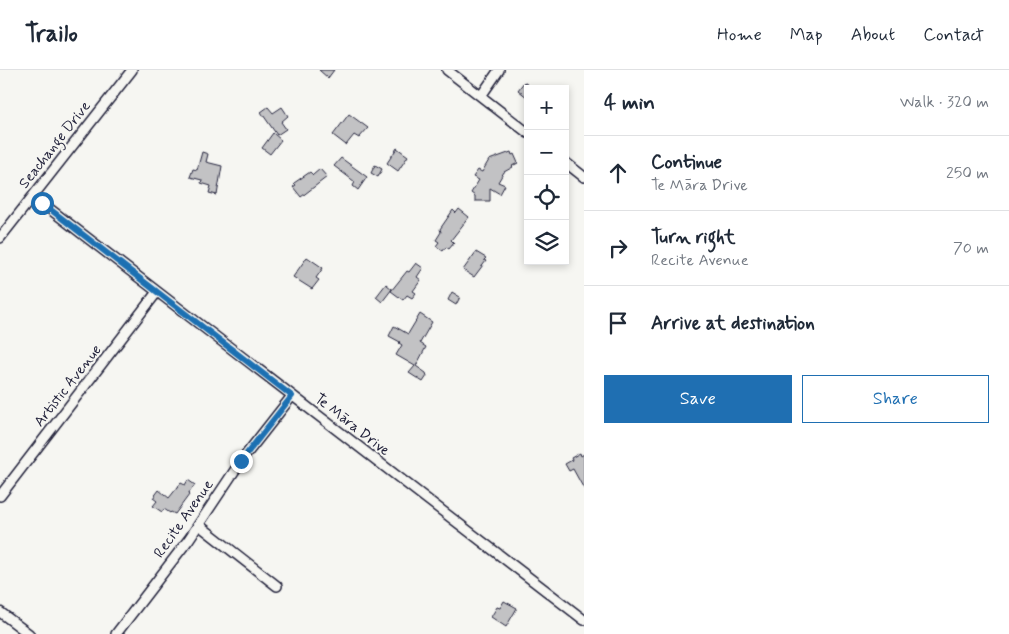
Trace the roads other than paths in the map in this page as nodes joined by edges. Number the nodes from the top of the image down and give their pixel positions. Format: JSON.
{"nodes":[{"id":1,"x":132,"y":70,"type":"edge"},
{"id":2,"x":447,"y":70,"type":"edge"},
{"id":3,"x":499,"y":70,"type":"edge"},
{"id":4,"x":481,"y":96,"type":"junction"},
{"id":5,"x":524,"y":130,"type":"edge"},
{"id":6,"x":569,"y":165,"type":"edge"},
{"id":7,"x":584,"y":177,"type":"edge"},
{"id":8,"x":33,"y":196,"type":"junction"},
{"id":9,"x":0,"y":238,"type":"edge"},
{"id":10,"x":157,"y":292,"type":"junction"},
{"id":11,"x":292,"y":396,"type":"junction"},
{"id":12,"x":0,"y":496,"type":"edge"},
{"id":13,"x":199,"y":525,"type":"junction"},
{"id":14,"x":277,"y":586,"type":"dead end"},
{"id":15,"x":0,"y":612,"type":"edge"},
{"id":16,"x":584,"y":620,"type":"edge"},
{"id":17,"x":29,"y":634,"type":"edge"},
{"id":18,"x":116,"y":634,"type":"edge"}],
"edges":[{"from":1,"to":8,"type":"street","name":"Seachange Drive"},
{"from":2,"to":4,"type":"street"},
{"from":3,"to":4,"type":"street"},
{"from":4,"to":5,"type":"street"},
{"from":6,"to":7,"type":"street"},
{"from":8,"to":9,"type":"street","name":"Seachange Drive"},
{"from":8,"to":10,"type":"street","name":"Te Māra Drive"},
{"from":10,"to":11,"type":"street","name":"Te Māra Drive"},
{"from":10,"to":12,"type":"street","name":"Artistic Avenue"},
{"from":11,"to":13,"type":"street","name":"Recite Avenue"},
{"from":11,"to":16,"type":"street","name":"Te Māra Drive"},
{"from":13,"to":14,"type":"street"},
{"from":13,"to":18,"type":"street","name":"Recite Avenue"},
{"from":15,"to":17,"type":"street"}]}
